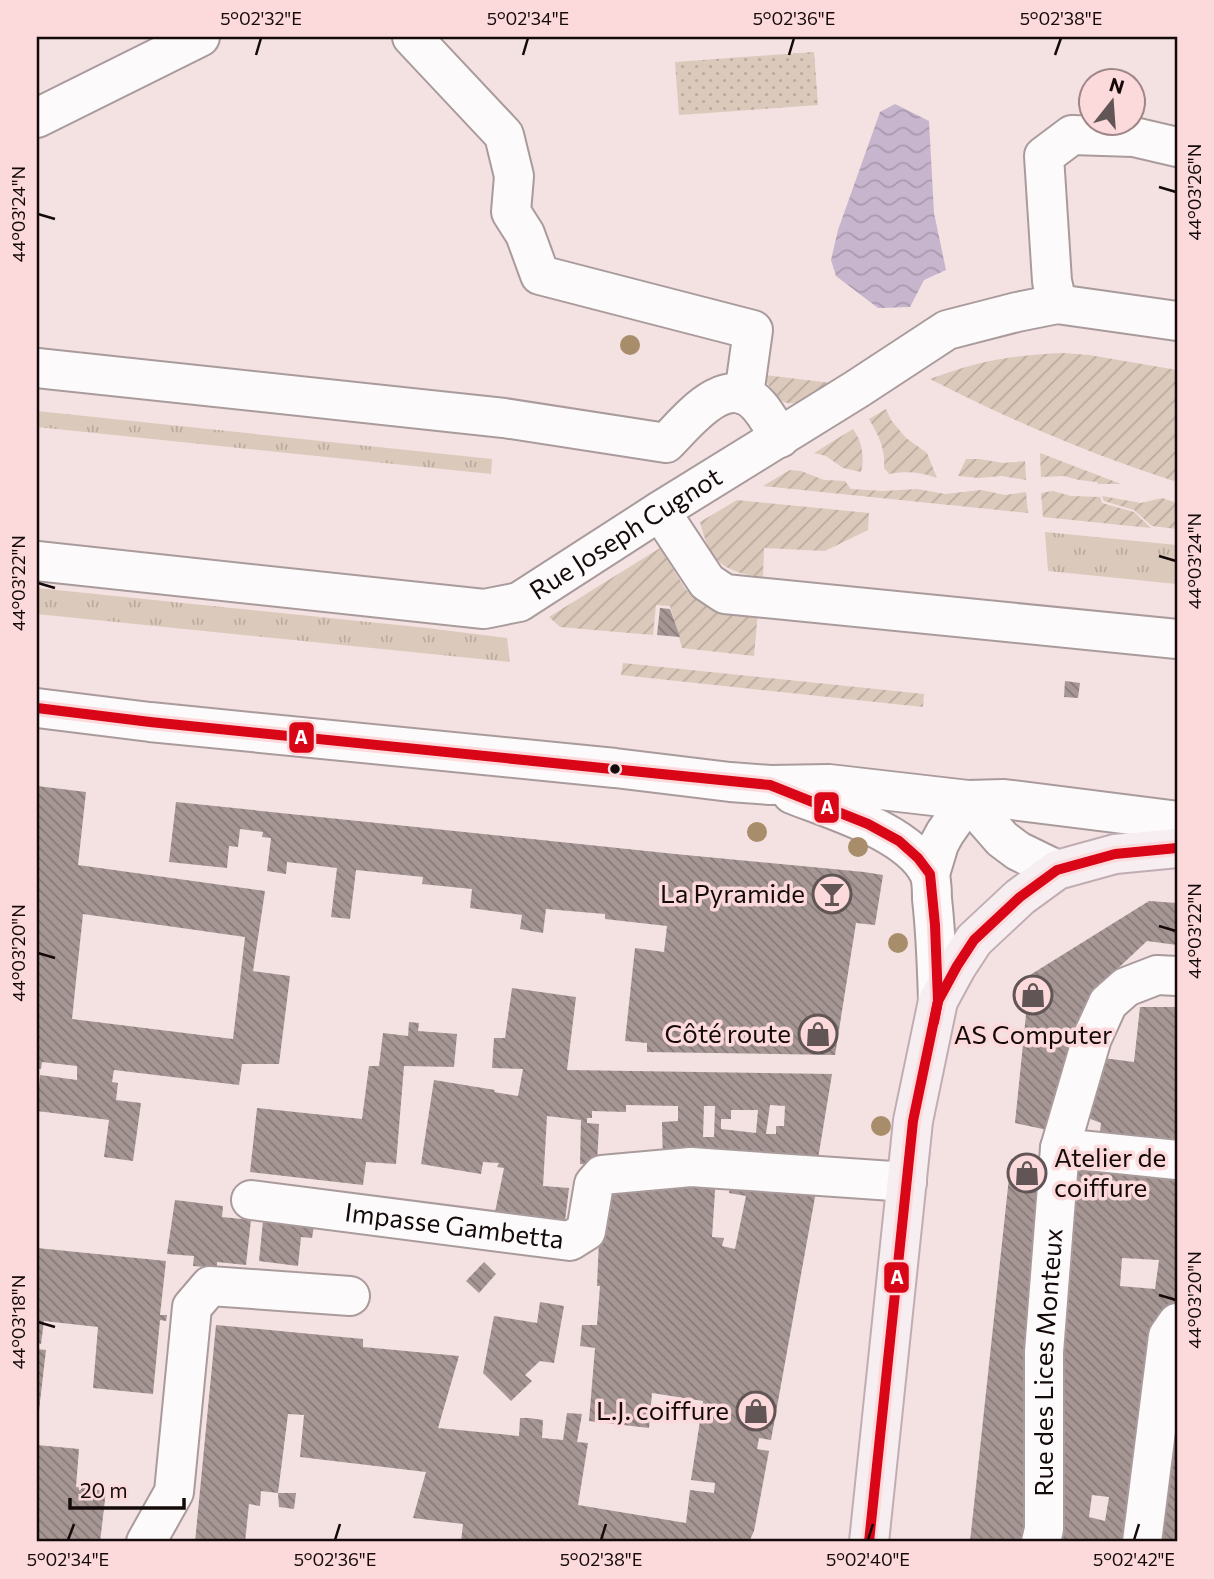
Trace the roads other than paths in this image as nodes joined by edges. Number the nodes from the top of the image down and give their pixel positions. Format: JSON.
{"nodes":[{"id":1,"x":200,"y":37,"type":"edge"},
{"id":2,"x":411,"y":37,"type":"edge"},
{"id":3,"x":37,"y":118,"type":"edge"},
{"id":4,"x":1177,"y":148,"type":"edge"},
{"id":5,"x":1058,"y":304,"type":"junction"},
{"id":6,"x":1177,"y":321,"type":"edge"},
{"id":7,"x":37,"y":368,"type":"edge"},
{"id":8,"x":744,"y":396,"type":"junction"},
{"id":9,"x":780,"y":438,"type":"junction"},
{"id":10,"x":660,"y":511,"type":"junction"},
{"id":11,"x":37,"y":561,"type":"edge"},
{"id":12,"x":1177,"y":639,"type":"edge"},
{"id":13,"x":37,"y":708,"type":"edge"},
{"id":14,"x":770,"y":785,"type":"junction"},
{"id":15,"x":968,"y":800,"type":"junction"},
{"id":16,"x":1177,"y":822,"type":"edge"},
{"id":17,"x":1177,"y":848,"type":"edge"},
{"id":18,"x":1057,"y":870,"type":"junction"},
{"id":19,"x":930,"y":874,"type":"junction"},
{"id":20,"x":1177,"y":976,"type":"edge"},
{"id":21,"x":938,"y":1001,"type":"junction"},
{"id":22,"x":1060,"y":1147,"type":"junction"},
{"id":23,"x":1177,"y":1160,"type":"edge"},
{"id":24,"x":907,"y":1182,"type":"junction"},
{"id":25,"x":251,"y":1200,"type":"dead end"},
{"id":26,"x":350,"y":1296,"type":"dead end"},
{"id":27,"x":1177,"y":1323,"type":"edge"},
{"id":28,"x":146,"y":1542,"type":"edge"},
{"id":29,"x":869,"y":1542,"type":"edge"},
{"id":30,"x":1041,"y":1542,"type":"edge"},
{"id":31,"x":1142,"y":1542,"type":"edge"}],
"edges":[{"from":1,"to":3,"type":"street"},
{"from":2,"to":8,"type":"street"},
{"from":4,"to":5,"type":"street"},
{"from":5,"to":6,"type":"street","name":"Rue Joseph Cugnot"},
{"from":5,"to":9,"type":"street","name":"Rue Joseph Cugnot"},
{"from":7,"to":8,"type":"street"},
{"from":8,"to":9,"type":"street"},
{"from":9,"to":10,"type":"street","name":"Rue Joseph Cugnot"},
{"from":10,"to":11,"type":"street","name":"Rue Joseph Cugnot"},
{"from":10,"to":12,"type":"street"},
{"from":13,"to":14,"type":"street"},
{"from":14,"to":15,"type":"street"},
{"from":14,"to":19,"type":"street"},
{"from":15,"to":16,"type":"street"},
{"from":15,"to":18,"type":"street"},
{"from":15,"to":19,"type":"street"},
{"from":17,"to":18,"type":"main road"},
{"from":18,"to":21,"type":"main road"},
{"from":19,"to":21,"type":"street"},
{"from":20,"to":22,"type":"street","name":"Rue des Lices Monteux"},
{"from":21,"to":24,"type":"main road"},
{"from":22,"to":23,"type":"street"},
{"from":22,"to":30,"type":"street","name":"Rue des Lices Monteux"},
{"from":24,"to":25,"type":"street","name":"Impasse Gambetta"},
{"from":24,"to":29,"type":"main road"},
{"from":26,"to":28,"type":"street"},
{"from":27,"to":31,"type":"street"}]}
